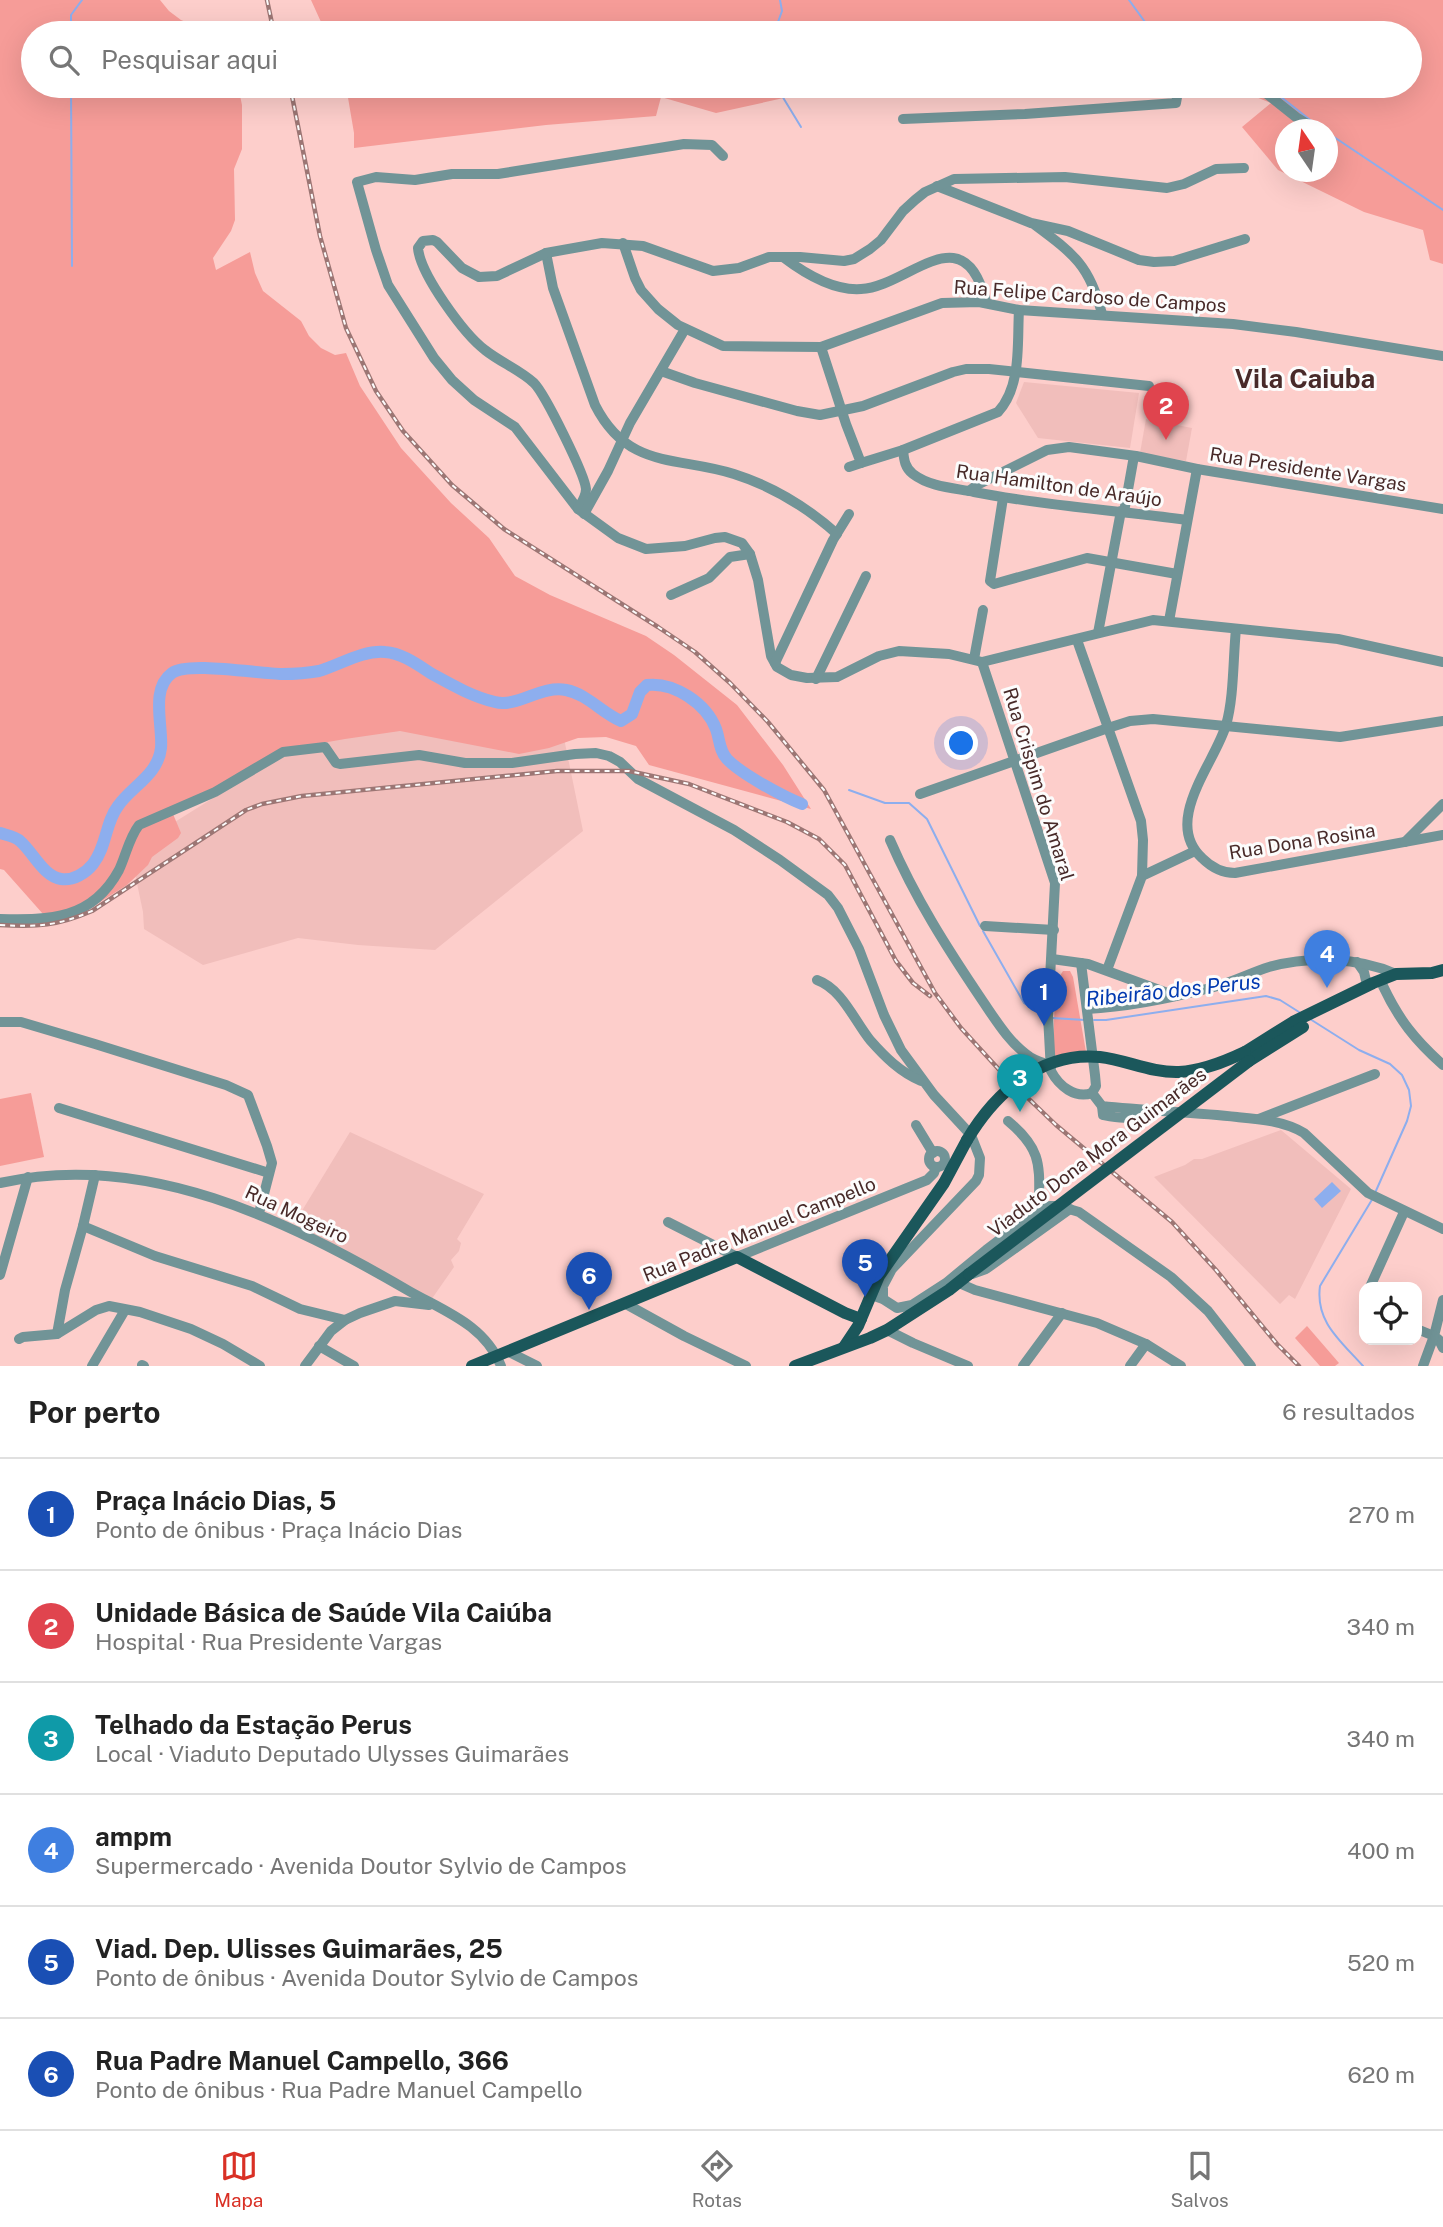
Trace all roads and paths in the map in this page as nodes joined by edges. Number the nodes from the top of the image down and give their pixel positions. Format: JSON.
{"nodes":[{"id":1,"x":1177,"y":98,"type":"edge"},
{"id":2,"x":1272,"y":98,"type":"edge"},
{"id":3,"x":903,"y":119,"type":"dead end"},
{"id":4,"x":1299,"y":119,"type":"edge"},
{"id":5,"x":723,"y":156,"type":"dead end"},
{"id":6,"x":1244,"y":167,"type":"dead end"},
{"id":7,"x":937,"y":186,"type":"junction"},
{"id":8,"x":1031,"y":223,"type":"junction"},
{"id":9,"x":1245,"y":239,"type":"dead end"},
{"id":10,"x":623,"y":243,"type":"junction"},
{"id":11,"x":546,"y":253,"type":"junction"},
{"id":12,"x":782,"y":256,"type":"junction"},
{"id":13,"x":986,"y":302,"type":"junction"},
{"id":14,"x":1019,"y":310,"type":"junction"},
{"id":15,"x":1102,"y":314,"type":"junction"},
{"id":16,"x":685,"y":329,"type":"junction"},
{"id":17,"x":821,"y":346,"type":"junction"},
{"id":18,"x":1443,"y":356,"type":"edge"},
{"id":19,"x":662,"y":371,"type":"junction"},
{"id":20,"x":1016,"y":372,"type":"junction"},
{"id":21,"x":1149,"y":386,"type":"dead end"},
{"id":22,"x":842,"y":412,"type":"junction"},
{"id":23,"x":622,"y":440,"type":"junction"},
{"id":24,"x":903,"y":450,"type":"junction"},
{"id":25,"x":1134,"y":456,"type":"junction"},
{"id":26,"x":861,"y":463,"type":"junction"},
{"id":27,"x":849,"y":467,"type":"dead end"},
{"id":28,"x":1197,"y":469,"type":"junction"},
{"id":29,"x":969,"y":491,"type":"junction"},
{"id":30,"x":1003,"y":498,"type":"junction"},
{"id":31,"x":1443,"y":509,"type":"edge"},
{"id":32,"x":581,"y":511,"type":"junction"},
{"id":33,"x":1123,"y":511,"type":"junction"},
{"id":34,"x":849,"y":514,"type":"dead end"},
{"id":35,"x":1187,"y":520,"type":"junction"},
{"id":36,"x":837,"y":534,"type":"junction"},
{"id":37,"x":750,"y":554,"type":"junction"},
{"id":38,"x":1111,"y":561,"type":"junction"},
{"id":39,"x":1177,"y":574,"type":"junction"},
{"id":40,"x":866,"y":576,"type":"dead end"},
{"id":41,"x":671,"y":595,"type":"dead end"},
{"id":42,"x":984,"y":610,"type":"dead end"},
{"id":43,"x":1169,"y":621,"type":"junction"},
{"id":44,"x":1236,"y":629,"type":"junction"},
{"id":45,"x":1098,"y":634,"type":"junction"},
{"id":46,"x":1077,"y":640,"type":"junction"},
{"id":47,"x":978,"y":661,"type":"junction"},
{"id":48,"x":1443,"y":662,"type":"edge"},
{"id":49,"x":775,"y":663,"type":"junction"},
{"id":50,"x":816,"y":679,"type":"junction"},
{"id":51,"x":1443,"y":721,"type":"edge"},
{"id":52,"x":1226,"y":725,"type":"junction"},
{"id":53,"x":1108,"y":728,"type":"junction"},
{"id":54,"x":1015,"y":761,"type":"junction"},
{"id":55,"x":920,"y":794,"type":"dead end"},
{"id":56,"x":1443,"y":804,"type":"edge"},
{"id":57,"x":1443,"y":835,"type":"edge"},
{"id":58,"x":890,"y":841,"type":"dead end"},
{"id":59,"x":1404,"y":842,"type":"junction"},
{"id":60,"x":1195,"y":852,"type":"junction"},
{"id":61,"x":1142,"y":876,"type":"junction"},
{"id":62,"x":0,"y":919,"type":"edge"},
{"id":63,"x":985,"y":926,"type":"dead end"},
{"id":64,"x":1054,"y":930,"type":"junction"},
{"id":65,"x":1052,"y":960,"type":"junction"},
{"id":66,"x":1357,"y":962,"type":"junction"},
{"id":67,"x":1082,"y":963,"type":"junction"},
{"id":68,"x":1107,"y":970,"type":"junction"},
{"id":69,"x":1443,"y":970,"type":"edge"},
{"id":70,"x":1396,"y":974,"type":"junction"},
{"id":71,"x":1414,"y":974,"type":"junction"},
{"id":72,"x":817,"y":980,"type":"dead end"},
{"id":73,"x":1376,"y":984,"type":"junction"},
{"id":74,"x":1173,"y":996,"type":"junction"},
{"id":75,"x":1087,"y":1011,"type":"junction"},
{"id":76,"x":0,"y":1022,"type":"edge"},
{"id":77,"x":1247,"y":1057,"type":"junction"},
{"id":78,"x":1050,"y":1065,"type":"junction"},
{"id":79,"x":1443,"y":1065,"type":"edge"},
{"id":80,"x":1375,"y":1074,"type":"dead end"},
{"id":81,"x":924,"y":1083,"type":"junction"},
{"id":82,"x":1092,"y":1093,"type":"junction"},
{"id":83,"x":59,"y":1108,"type":"dead end"},
{"id":84,"x":1182,"y":1111,"type":"junction"},
{"id":85,"x":1259,"y":1119,"type":"junction"},
{"id":86,"x":1008,"y":1121,"type":"dead end"},
{"id":87,"x":916,"y":1125,"type":"dead end"},
{"id":88,"x":269,"y":1173,"type":"junction"},
{"id":89,"x":95,"y":1175,"type":"junction"},
{"id":90,"x":28,"y":1177,"type":"junction"},
{"id":91,"x":0,"y":1183,"type":"edge"},
{"id":92,"x":1070,"y":1209,"type":"junction"},
{"id":93,"x":1039,"y":1210,"type":"junction"},
{"id":94,"x":1404,"y":1211,"type":"junction"},
{"id":95,"x":259,"y":1213,"type":"junction"},
{"id":96,"x":667,"y":1222,"type":"dead end"},
{"id":97,"x":83,"y":1226,"type":"junction"},
{"id":98,"x":1443,"y":1229,"type":"edge"},
{"id":99,"x":5,"y":1248,"type":"edge"},
{"id":100,"x":737,"y":1257,"type":"junction"},
{"id":101,"x":0,"y":1275,"type":"edge"},
{"id":102,"x":965,"y":1278,"type":"junction"},
{"id":103,"x":1372,"y":1282,"type":"edge"},
{"id":104,"x":884,"y":1299,"type":"junction"},
{"id":105,"x":869,"y":1300,"type":"junction"},
{"id":106,"x":1443,"y":1300,"type":"edge"},
{"id":107,"x":626,"y":1304,"type":"junction"},
{"id":108,"x":436,"y":1306,"type":"junction"},
{"id":109,"x":125,"y":1310,"type":"junction"},
{"id":110,"x":1062,"y":1313,"type":"junction"},
{"id":111,"x":1441,"y":1313,"type":"edge"},
{"id":112,"x":861,"y":1319,"type":"junction"},
{"id":113,"x":345,"y":1320,"type":"junction"},
{"id":114,"x":887,"y":1330,"type":"junction"},
{"id":115,"x":1422,"y":1331,"type":"edge"},
{"id":116,"x":57,"y":1334,"type":"junction"},
{"id":117,"x":1434,"y":1336,"type":"junction"},
{"id":118,"x":19,"y":1339,"type":"dead end"},
{"id":119,"x":1146,"y":1344,"type":"junction"},
{"id":120,"x":319,"y":1346,"type":"junction"},
{"id":121,"x":844,"y":1347,"type":"junction"},
{"id":122,"x":1443,"y":1348,"type":"edge"},
{"id":123,"x":503,"y":1358,"type":"edge"},
{"id":124,"x":92,"y":1366,"type":"edge"},
{"id":125,"x":260,"y":1366,"type":"edge"},
{"id":126,"x":305,"y":1366,"type":"edge"},
{"id":127,"x":354,"y":1366,"type":"edge"},
{"id":128,"x":472,"y":1366,"type":"edge"},
{"id":129,"x":537,"y":1366,"type":"edge"},
{"id":130,"x":746,"y":1366,"type":"edge"},
{"id":131,"x":794,"y":1366,"type":"edge"},
{"id":132,"x":968,"y":1366,"type":"edge"},
{"id":133,"x":1023,"y":1366,"type":"edge"},
{"id":134,"x":1130,"y":1366,"type":"edge"},
{"id":135,"x":1181,"y":1366,"type":"edge"},
{"id":136,"x":1251,"y":1366,"type":"edge"},
{"id":137,"x":1423,"y":1366,"type":"edge"}],
"edges":[{"from":1,"to":3,"type":"street"},
{"from":2,"to":4,"type":"street"},
{"from":5,"to":32,"type":"street"},
{"from":6,"to":7,"type":"street"},
{"from":7,"to":8,"type":"street"},
{"from":7,"to":12,"type":"street"},
{"from":8,"to":9,"type":"street"},
{"from":8,"to":15,"type":"street"},
{"from":10,"to":11,"type":"street"},
{"from":10,"to":12,"type":"street"},
{"from":10,"to":16,"type":"street","name":"Rua Felipe Cardoso de Campos"},
{"from":11,"to":23,"type":"street"},
{"from":11,"to":32,"type":"street"},
{"from":12,"to":13,"type":"street"},
{"from":13,"to":14,"type":"street","name":"Rua Felipe Cardoso de Campos"},
{"from":13,"to":17,"type":"street","name":"Rua Felipe Cardoso de Campos"},
{"from":14,"to":15,"type":"street","name":"Rua Felipe Cardoso de Campos"},
{"from":14,"to":20,"type":"street"},
{"from":15,"to":18,"type":"street","name":"Rua Felipe Cardoso de Campos"},
{"from":16,"to":17,"type":"street","name":"Rua Felipe Cardoso de Campos"},
{"from":16,"to":19,"type":"street"},
{"from":17,"to":22,"type":"street"},
{"from":19,"to":22,"type":"street"},
{"from":19,"to":23,"type":"street"},
{"from":20,"to":21,"type":"street"},
{"from":20,"to":22,"type":"street"},
{"from":20,"to":24,"type":"street"},
{"from":22,"to":26,"type":"street"},
{"from":23,"to":32,"type":"street"},
{"from":23,"to":36,"type":"street"},
{"from":24,"to":26,"type":"street"},
{"from":24,"to":29,"type":"street","name":"Rua Hamilton de Araújo"},
{"from":25,"to":28,"type":"street","name":"Rua Presidente Vargas"},
{"from":25,"to":29,"type":"street","name":"Rua Presidente Vargas"},
{"from":25,"to":33,"type":"street"},
{"from":26,"to":27,"type":"street"},
{"from":28,"to":31,"type":"street","name":"Rua Presidente Vargas"},
{"from":28,"to":35,"type":"street"},
{"from":29,"to":30,"type":"street","name":"Rua Hamilton de Araújo"},
{"from":30,"to":33,"type":"street","name":"Rua Hamilton de Araújo"},
{"from":30,"to":38,"type":"street"},
{"from":32,"to":37,"type":"street"},
{"from":33,"to":35,"type":"street","name":"Rua Hamilton de Araújo"},
{"from":33,"to":38,"type":"street"},
{"from":34,"to":36,"type":"street"},
{"from":35,"to":39,"type":"street"},
{"from":36,"to":49,"type":"street"},
{"from":37,"to":41,"type":"street"},
{"from":37,"to":49,"type":"street"},
{"from":38,"to":39,"type":"street"},
{"from":38,"to":45,"type":"street"},
{"from":39,"to":43,"type":"street"},
{"from":40,"to":50,"type":"street"},
{"from":42,"to":47,"type":"street"},
{"from":43,"to":44,"type":"street"},
{"from":43,"to":45,"type":"street"},
{"from":44,"to":48,"type":"street"},
{"from":44,"to":52,"type":"street"},
{"from":45,"to":46,"type":"street"},
{"from":46,"to":47,"type":"street"},
{"from":46,"to":53,"type":"street"},
{"from":47,"to":50,"type":"street"},
{"from":47,"to":54,"type":"street","name":"Rua Crispim do Amaral"},
{"from":49,"to":50,"type":"street"},
{"from":51,"to":52,"type":"street"},
{"from":52,"to":53,"type":"street"},
{"from":52,"to":60,"type":"street"},
{"from":53,"to":54,"type":"street"},
{"from":53,"to":61,"type":"street"},
{"from":54,"to":55,"type":"street"},
{"from":54,"to":64,"type":"street","name":"Rua Crispim do Amaral"},
{"from":56,"to":59,"type":"street"},
{"from":57,"to":59,"type":"street","name":"Rua Dona Rosina"},
{"from":58,"to":78,"type":"street"},
{"from":59,"to":60,"type":"street","name":"Rua Dona Rosina"},
{"from":60,"to":61,"type":"street"},
{"from":61,"to":68,"type":"street"},
{"from":62,"to":81,"type":"street"},
{"from":63,"to":64,"type":"street"},
{"from":64,"to":65,"type":"street","name":"Rua Crispim do Amaral"},
{"from":65,"to":67,"type":"street"},
{"from":65,"to":78,"type":"street","name":"Rua Crispim do Amaral"},
{"from":66,"to":70,"type":"street"},
{"from":66,"to":73,"type":"street"},
{"from":66,"to":74,"type":"street"},
{"from":67,"to":68,"type":"street"},
{"from":67,"to":75,"type":"street"},
{"from":68,"to":74,"type":"street"},
{"from":69,"to":71,"type":"main road"},
{"from":70,"to":71,"type":"main road"},
{"from":70,"to":73,"type":"main road"},
{"from":71,"to":73,"type":"main road"},
{"from":72,"to":81,"type":"street"},
{"from":73,"to":77,"type":"main road"},
{"from":73,"to":79,"type":"street"},
{"from":74,"to":75,"type":"street"},
{"from":75,"to":82,"type":"street"},
{"from":76,"to":88,"type":"street"},
{"from":77,"to":84,"type":"main road","name":"Viaduto Dona Mora Guimarães","bridge":true},
{"from":77,"to":105,"type":"main road","bridge":true},
{"from":78,"to":82,"type":"street"},
{"from":80,"to":85,"type":"street"},
{"from":81,"to":104,"type":"street"},
{"from":82,"to":84,"type":"street"},
{"from":83,"to":88,"type":"street"},
{"from":84,"to":85,"type":"street"},
{"from":84,"to":102,"type":"main road","name":"Viaduto Dona Mora Guimarães","bridge":true},
{"from":85,"to":94,"type":"street"},
{"from":86,"to":93,"type":"street"},
{"from":87,"to":100,"type":"street","name":"Rua Padre Manuel Campello"},
{"from":88,"to":95,"type":"street"},
{"from":89,"to":90,"type":"street","name":"Rua Mogeiro"},
{"from":89,"to":95,"type":"street","name":"Rua Mogeiro"},
{"from":89,"to":97,"type":"street"},
{"from":90,"to":91,"type":"street","name":"Rua Mogeiro"},
{"from":90,"to":99,"type":"street"},
{"from":92,"to":93,"type":"street"},
{"from":92,"to":102,"type":"street"},
{"from":92,"to":136,"type":"street"},
{"from":93,"to":104,"type":"street"},
{"from":94,"to":98,"type":"street"},
{"from":94,"to":103,"type":"street"},
{"from":95,"to":108,"type":"street","name":"Rua Mogeiro"},
{"from":96,"to":100,"type":"street"},
{"from":97,"to":113,"type":"street"},
{"from":97,"to":116,"type":"street"},
{"from":99,"to":101,"type":"street"},
{"from":100,"to":107,"type":"main road","name":"Rua Padre Manuel Campello"},
{"from":100,"to":112,"type":"main road"},
{"from":102,"to":110,"type":"street"},
{"from":102,"to":114,"type":"main road","name":"Viaduto Dona Mora Guimarães"},
{"from":104,"to":105,"type":"street"},
{"from":105,"to":112,"type":"main road"},
{"from":106,"to":111,"type":"street"},
{"from":107,"to":123,"type":"main road","name":"Rua Padre Manuel Campello"},
{"from":107,"to":130,"type":"street"},
{"from":108,"to":113,"type":"street"},
{"from":108,"to":123,"type":"street","name":"Rua Mogeiro"},
{"from":109,"to":116,"type":"street"},
{"from":109,"to":124,"type":"street"},
{"from":109,"to":125,"type":"street"},
{"from":110,"to":119,"type":"street"},
{"from":110,"to":133,"type":"street"},
{"from":111,"to":117,"type":"street"},
{"from":112,"to":121,"type":"main road"},
{"from":113,"to":120,"type":"street"},
{"from":114,"to":121,"type":"main road","name":"Viaduto Dona Mora Guimarães"},
{"from":114,"to":132,"type":"street"},
{"from":115,"to":117,"type":"street"},
{"from":116,"to":118,"type":"street"},
{"from":117,"to":122,"type":"street"},
{"from":117,"to":137,"type":"street"},
{"from":119,"to":134,"type":"street"},
{"from":119,"to":135,"type":"street"},
{"from":120,"to":126,"type":"street"},
{"from":120,"to":127,"type":"street"},
{"from":121,"to":131,"type":"main road","name":"Viaduto Dona Mora Guimarães"},
{"from":123,"to":128,"type":"main road","name":"Rua Padre Manuel Campello"},
{"from":123,"to":129,"type":"street"}]}
